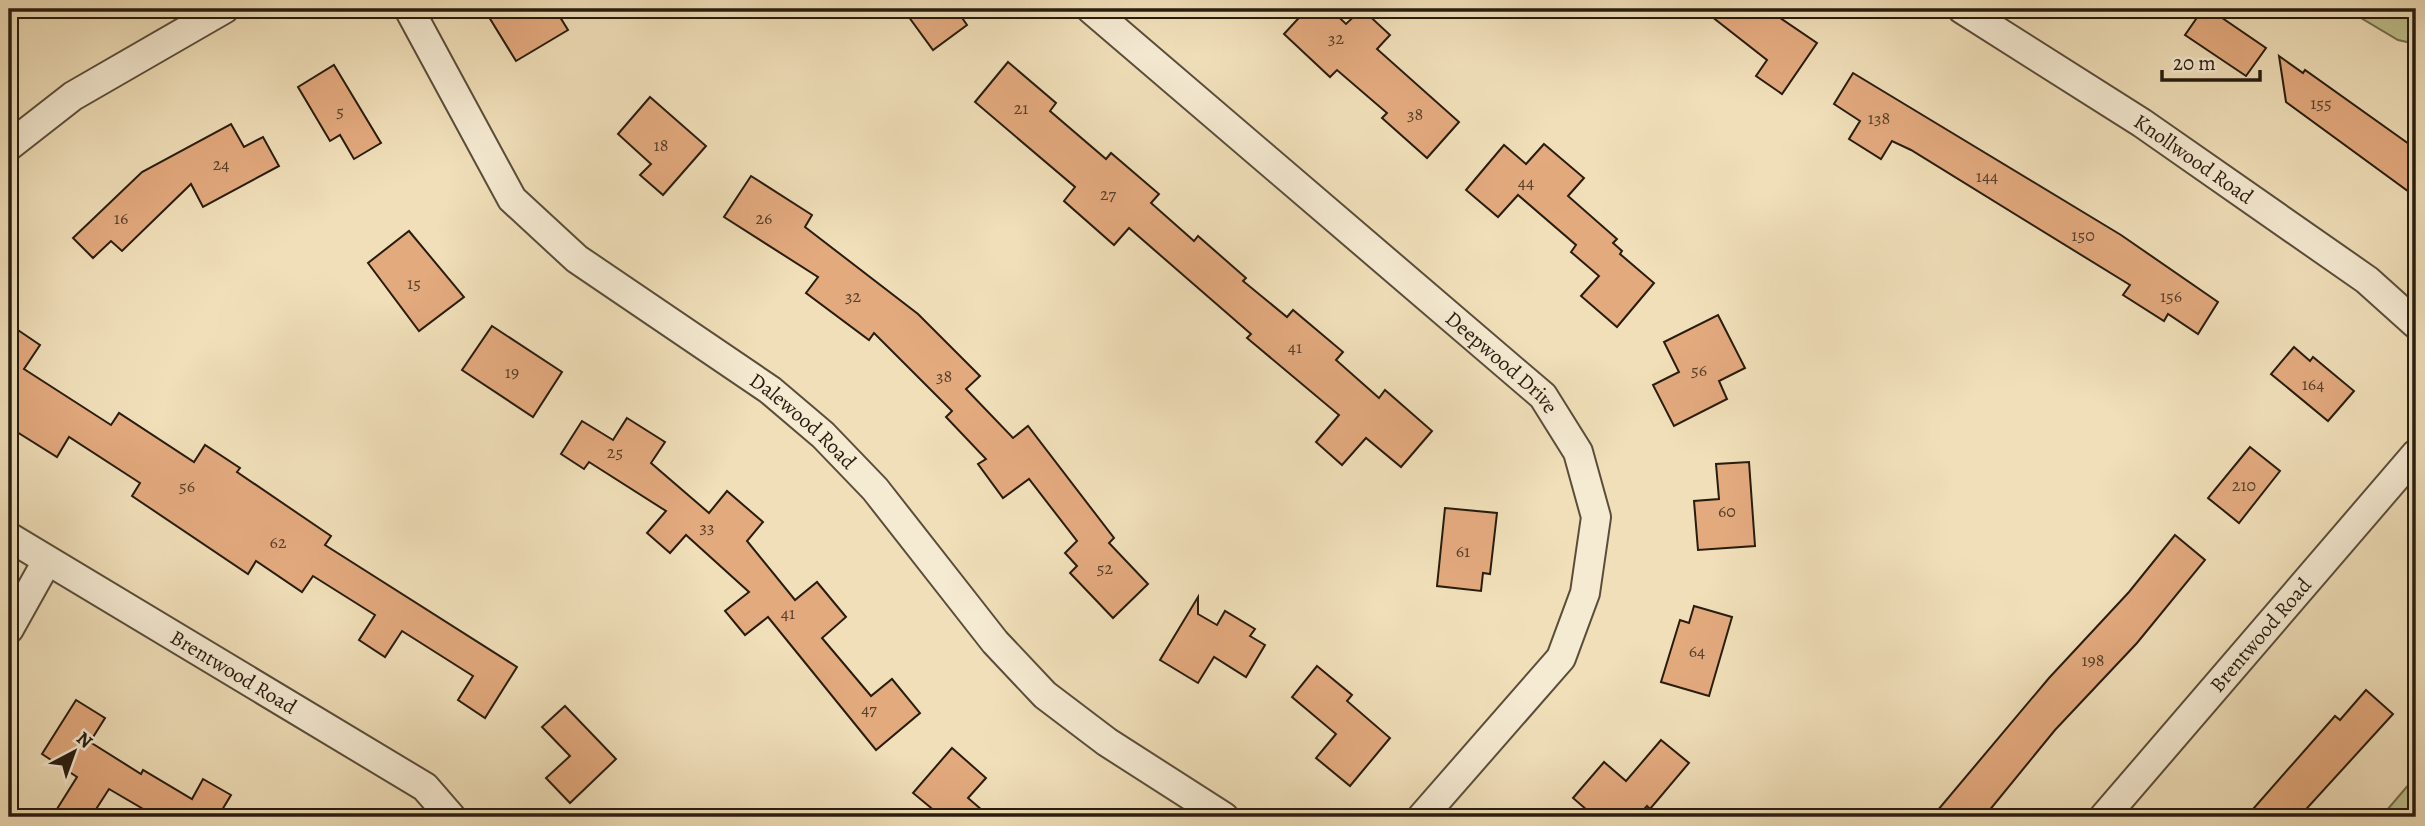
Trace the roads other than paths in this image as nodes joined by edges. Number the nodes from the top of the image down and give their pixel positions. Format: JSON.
{"nodes":[{"id":1,"x":224,"y":9,"type":"edge"},
{"id":2,"x":409,"y":9,"type":"edge"},
{"id":3,"x":1091,"y":9,"type":"edge"},
{"id":4,"x":1962,"y":9,"type":"edge"},
{"id":5,"x":9,"y":146,"type":"edge"},
{"id":6,"x":2416,"y":324,"type":"edge"},
{"id":7,"x":2416,"y":454,"type":"edge"},
{"id":8,"x":9,"y":537,"type":"edge"},
{"id":9,"x":47,"y":561,"type":"junction"},
{"id":10,"x":9,"y":629,"type":"edge"},
{"id":11,"x":451,"y":817,"type":"edge"},
{"id":12,"x":1224,"y":817,"type":"edge"},
{"id":13,"x":1422,"y":817,"type":"edge"},
{"id":14,"x":2104,"y":817,"type":"edge"}],
"edges":[{"from":1,"to":5,"type":"street"},
{"from":2,"to":12,"type":"street","name":"Dalewood Road"},
{"from":3,"to":13,"type":"street","name":"Deepwood Drive"},
{"from":4,"to":6,"type":"street","name":"Knollwood Road"},
{"from":7,"to":14,"type":"street","name":"Brentwood Road"},
{"from":8,"to":9,"type":"street","name":"Brentwood Road"},
{"from":9,"to":10,"type":"street"},
{"from":9,"to":11,"type":"street","name":"Brentwood Road"}]}
